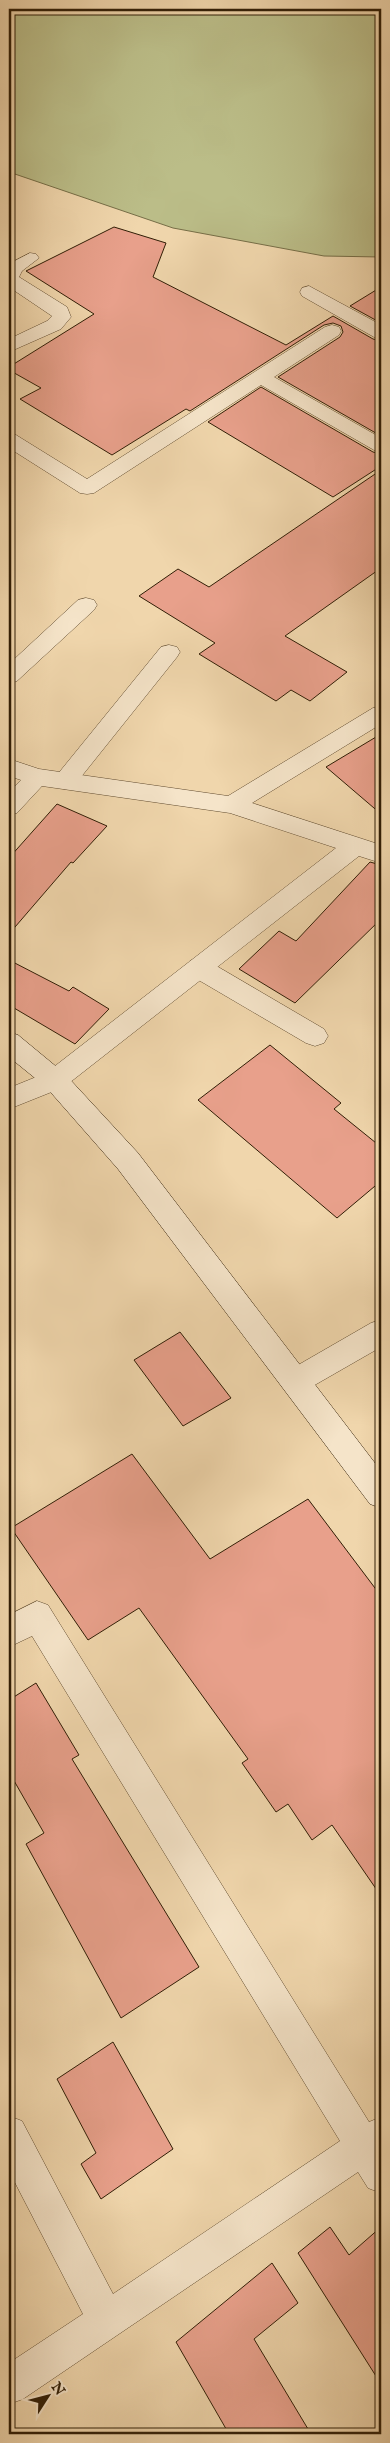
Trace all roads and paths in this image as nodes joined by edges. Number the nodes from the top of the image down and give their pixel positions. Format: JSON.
{"nodes":[{"id":1,"x":30,"y":258,"type":"dead end"},
{"id":2,"x":309,"y":292,"type":"dead end"},
{"id":3,"x":352,"y":317,"type":"junction"},
{"id":4,"x":381,"y":333,"type":"edge"},
{"id":5,"x":9,"y":346,"type":"edge"},
{"id":6,"x":260,"y":377,"type":"junction"},
{"id":7,"x":9,"y":439,"type":"edge"},
{"id":8,"x":381,"y":446,"type":"edge"},
{"id":9,"x":86,"y":604,"type":"dead end"},
{"id":10,"x":169,"y":652,"type":"dead end"},
{"id":11,"x":9,"y":676,"type":"edge"},
{"id":12,"x":381,"y":714,"type":"edge"},
{"id":13,"x":9,"y":767,"type":"edge"},
{"id":14,"x":37,"y":777,"type":"junction"},
{"id":15,"x":65,"y":781,"type":"junction"},
{"id":16,"x":231,"y":805,"type":"junction"},
{"id":17,"x":9,"y":806,"type":"edge"},
{"id":18,"x":356,"y":845,"type":"junction"},
{"id":19,"x":381,"y":854,"type":"edge"},
{"id":20,"x":199,"y":968,"type":"junction"},
{"id":21,"x":315,"y":1036,"type":"dead end"},
{"id":22,"x":9,"y":1042,"type":"edge"},
{"id":23,"x":55,"y":1080,"type":"junction"},
{"id":24,"x":9,"y":1099,"type":"edge"},
{"id":25,"x":381,"y":1332,"type":"edge"},
{"id":26,"x":296,"y":1381,"type":"junction"},
{"id":27,"x":381,"y":1494,"type":"edge"},
{"id":28,"x":9,"y":1632,"type":"edge"},
{"id":29,"x":9,"y":2134,"type":"edge"},
{"id":30,"x":375,"y":2152,"type":"edge"},
{"id":31,"x":107,"y":2321,"type":"junction"},
{"id":32,"x":9,"y":2385,"type":"edge"}],
"edges":[{"from":1,"to":5,"type":"street"},
{"from":2,"to":3,"type":"street"},
{"from":3,"to":4,"type":"street"},
{"from":3,"to":6,"type":"street"},
{"from":6,"to":7,"type":"street"},
{"from":6,"to":8,"type":"street"},
{"from":9,"to":11,"type":"street"},
{"from":10,"to":15,"type":"street"},
{"from":12,"to":16,"type":"street"},
{"from":13,"to":14,"type":"street"},
{"from":14,"to":15,"type":"street"},
{"from":14,"to":17,"type":"street"},
{"from":15,"to":16,"type":"street"},
{"from":16,"to":18,"type":"street"},
{"from":18,"to":19,"type":"street"},
{"from":18,"to":20,"type":"street"},
{"from":20,"to":21,"type":"street"},
{"from":20,"to":23,"type":"street"},
{"from":22,"to":23,"type":"street"},
{"from":23,"to":24,"type":"street"},
{"from":23,"to":26,"type":"street"},
{"from":25,"to":26,"type":"street"},
{"from":26,"to":27,"type":"street"},
{"from":28,"to":30,"type":"street"},
{"from":29,"to":31,"type":"street"},
{"from":30,"to":31,"type":"street"},
{"from":31,"to":32,"type":"street"}]}
